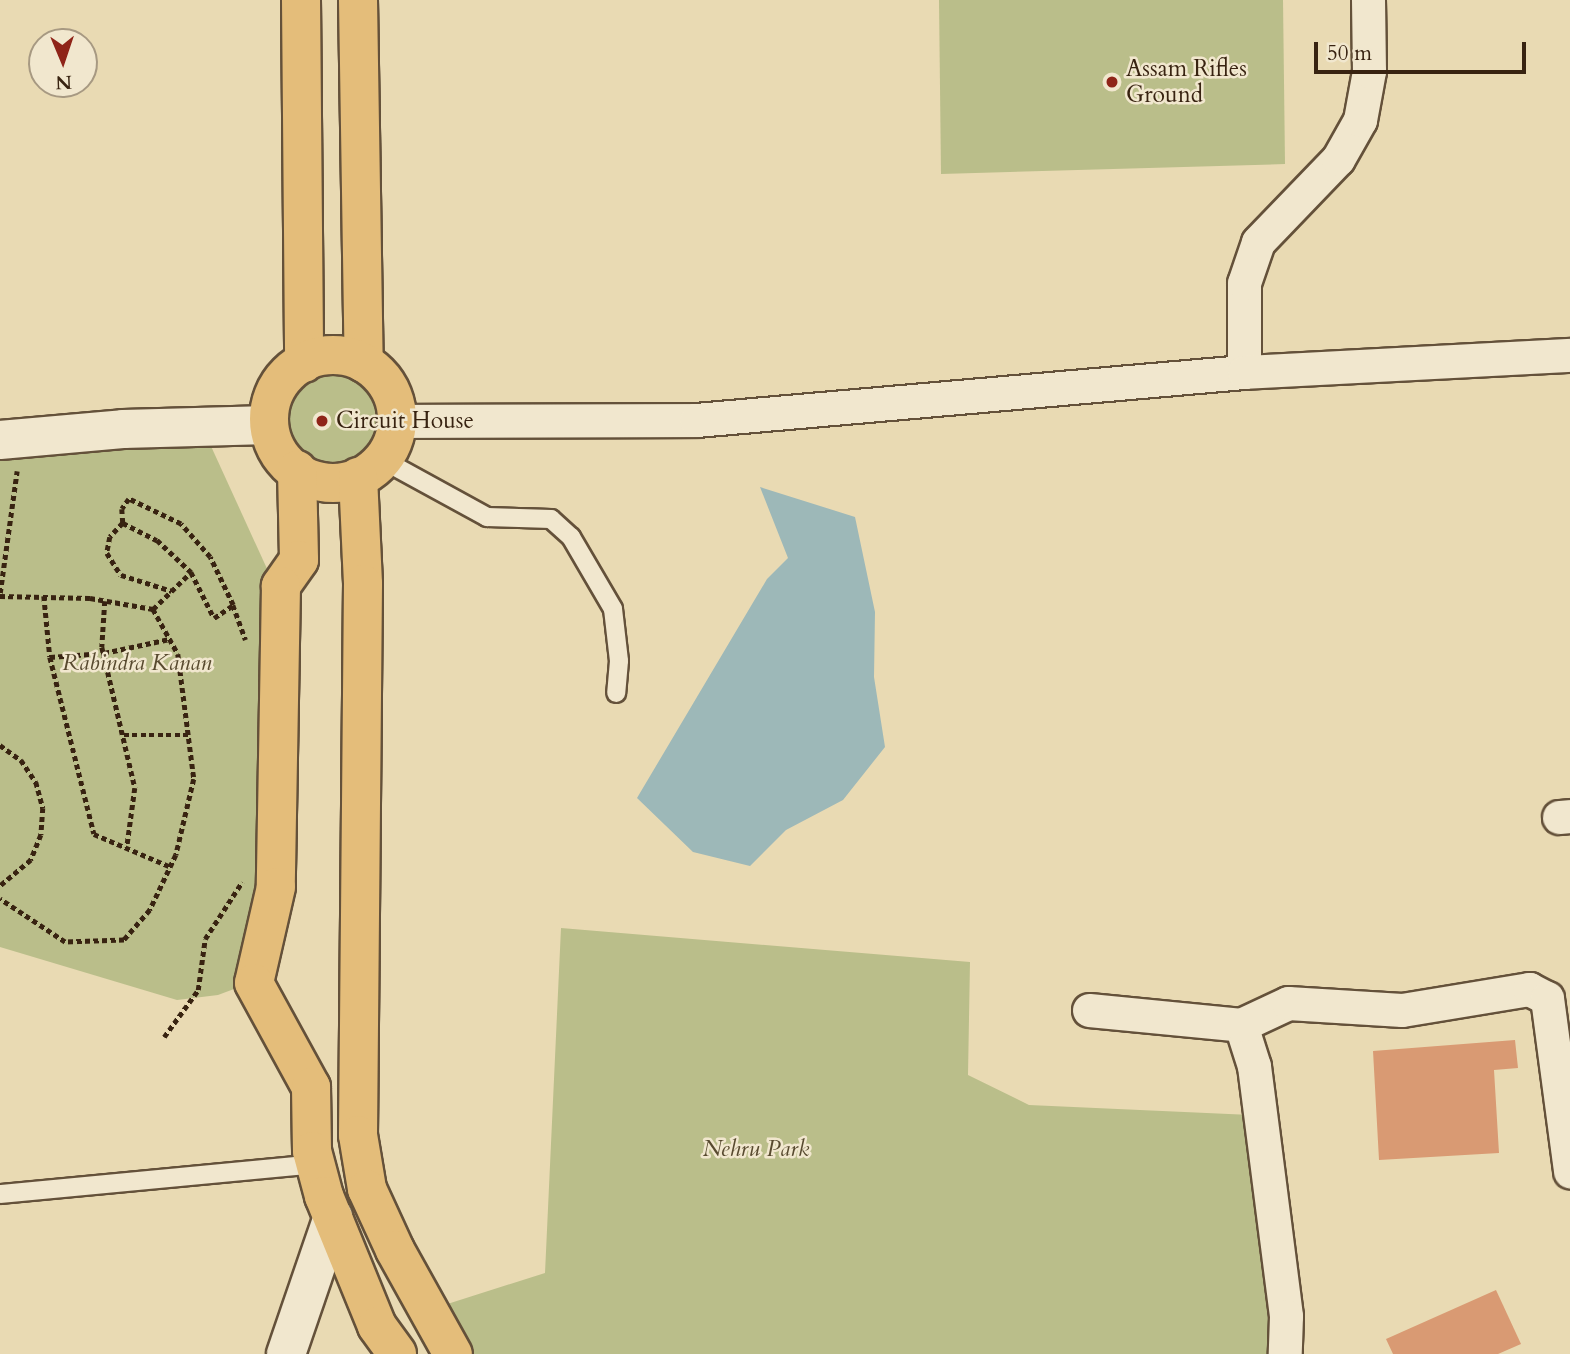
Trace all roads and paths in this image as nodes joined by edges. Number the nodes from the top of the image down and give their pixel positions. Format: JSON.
{"nodes":[{"id":1,"x":301,"y":0,"type":"edge"},
{"id":2,"x":358,"y":0,"type":"edge"},
{"id":3,"x":1368,"y":0,"type":"edge"},
{"id":4,"x":1570,"y":355,"type":"edge"},
{"id":5,"x":304,"y":363,"type":"junction"},
{"id":6,"x":364,"y":363,"type":"junction"},
{"id":7,"x":1244,"y":372,"type":"junction"},
{"id":8,"x":398,"y":421,"type":"junction"},
{"id":9,"x":269,"y":425,"type":"junction"},
{"id":10,"x":11,"y":440,"type":"edge"},
{"id":11,"x":370,"y":468,"type":"junction"},
{"id":12,"x":297,"y":470,"type":"junction"},
{"id":13,"x":123,"y":523,"type":"junction"},
{"id":14,"x":191,"y":572,"type":"junction"},
{"id":15,"x":172,"y":591,"type":"junction"},
{"id":16,"x":0,"y":594,"type":"edge"},
{"id":17,"x":43,"y":596,"type":"junction"},
{"id":18,"x":106,"y":601,"type":"junction"},
{"id":19,"x":233,"y":605,"type":"junction"},
{"id":20,"x":153,"y":609,"type":"junction"},
{"id":21,"x":170,"y":639,"type":"junction"},
{"id":22,"x":249,"y":650,"type":"dead end"},
{"id":23,"x":104,"y":653,"type":"junction"},
{"id":24,"x":50,"y":657,"type":"junction"},
{"id":25,"x":616,"y":692,"type":"dead end"},
{"id":26,"x":191,"y":735,"type":"junction"},
{"id":27,"x":124,"y":736,"type":"junction"},
{"id":28,"x":0,"y":745,"type":"edge"},
{"id":29,"x":127,"y":848,"type":"junction"},
{"id":30,"x":171,"y":867,"type":"junction"},
{"id":31,"x":244,"y":878,"type":"dead end"},
{"id":32,"x":0,"y":887,"type":"edge"},
{"id":33,"x":0,"y":899,"type":"edge"},
{"id":34,"x":1090,"y":1010,"type":"dead end"},
{"id":35,"x":1241,"y":1025,"type":"junction"},
{"id":36,"x":164,"y":1037,"type":"dead end"},
{"id":37,"x":316,"y":1164,"type":"junction"},
{"id":38,"x":1570,"y":1171,"type":"edge"},
{"id":39,"x":0,"y":1194,"type":"edge"},
{"id":40,"x":333,"y":1217,"type":"junction"},
{"id":41,"x":285,"y":1354,"type":"edge"},
{"id":42,"x":397,"y":1354,"type":"edge"},
{"id":43,"x":453,"y":1354,"type":"edge"},
{"id":44,"x":1285,"y":1354,"type":"edge"}],
"edges":[{"from":1,"to":5,"type":"main road"},
{"from":2,"to":6,"type":"main road"},
{"from":3,"to":7,"type":"street"},
{"from":4,"to":7,"type":"street"},
{"from":5,"to":6,"type":"main road"},
{"from":5,"to":9,"type":"main road"},
{"from":6,"to":8,"type":"main road"},
{"from":7,"to":8,"type":"street"},
{"from":8,"to":11,"type":"main road"},
{"from":9,"to":10,"type":"street"},
{"from":9,"to":12,"type":"main road"},
{"from":10,"to":16,"type":"path"},
{"from":11,"to":12,"type":"main road"},
{"from":11,"to":25,"type":"lane"},
{"from":11,"to":43,"type":"main road"},
{"from":12,"to":37,"type":"main road"},
{"from":13,"to":14,"type":"path"},
{"from":13,"to":15,"type":"path"},
{"from":13,"to":19,"type":"path"},
{"from":14,"to":15,"type":"path"},
{"from":14,"to":19,"type":"path"},
{"from":15,"to":20,"type":"path"},
{"from":16,"to":17,"type":"path"},
{"from":17,"to":18,"type":"path"},
{"from":17,"to":24,"type":"path"},
{"from":18,"to":20,"type":"path"},
{"from":18,"to":23,"type":"path"},
{"from":19,"to":22,"type":"path"},
{"from":20,"to":21,"type":"path"},
{"from":21,"to":23,"type":"path"},
{"from":21,"to":26,"type":"path"},
{"from":23,"to":24,"type":"path"},
{"from":23,"to":27,"type":"path"},
{"from":24,"to":29,"type":"path"},
{"from":26,"to":27,"type":"path"},
{"from":26,"to":30,"type":"path"},
{"from":27,"to":29,"type":"path"},
{"from":28,"to":32,"type":"path"},
{"from":29,"to":30,"type":"path"},
{"from":30,"to":33,"type":"path"},
{"from":31,"to":36,"type":"path"},
{"from":34,"to":35,"type":"street"},
{"from":35,"to":38,"type":"street"},
{"from":35,"to":44,"type":"street"},
{"from":37,"to":39,"type":"lane"},
{"from":37,"to":40,"type":"main road"},
{"from":40,"to":41,"type":"street"},
{"from":40,"to":42,"type":"main road"}]}
